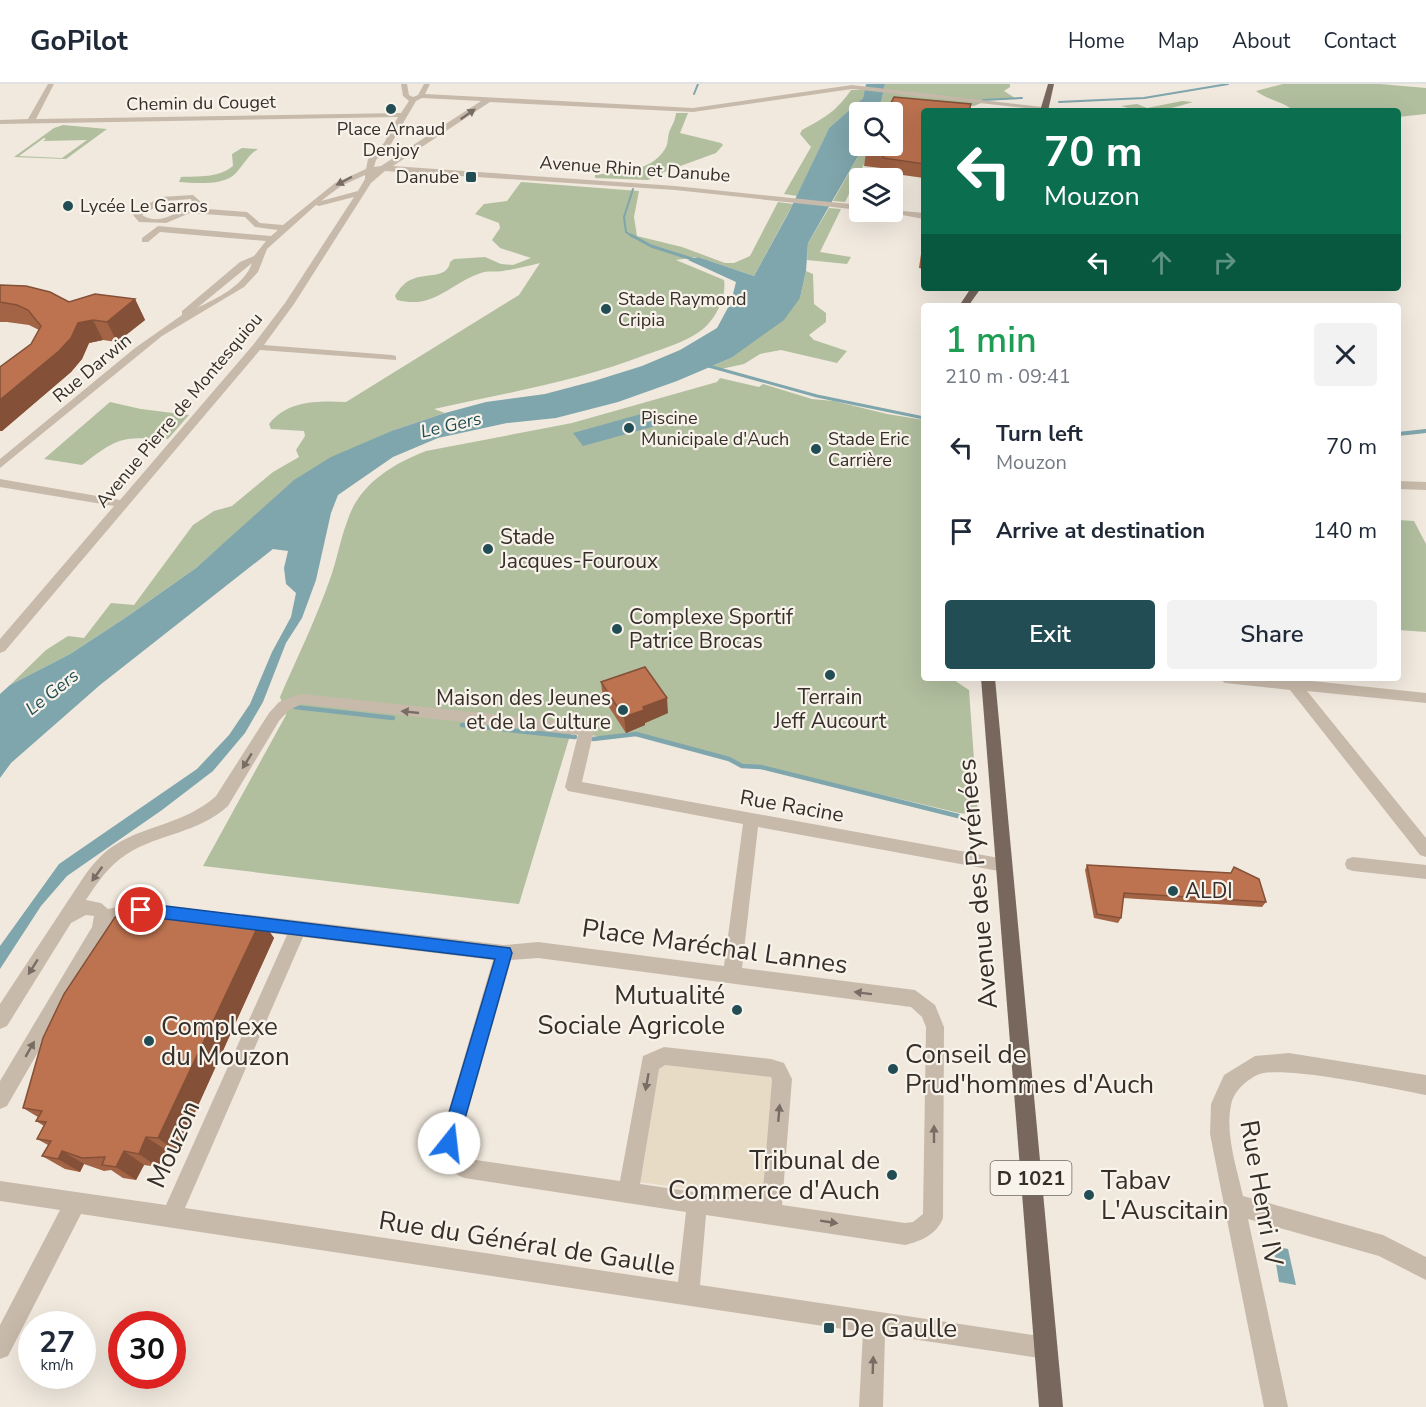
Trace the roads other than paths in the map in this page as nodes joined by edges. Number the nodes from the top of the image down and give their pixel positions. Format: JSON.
{"nodes":[{"id":1,"x":51,"y":84,"type":"edge"},
{"id":2,"x":404,"y":84,"type":"edge"},
{"id":3,"x":427,"y":84,"type":"edge"},
{"id":4,"x":806,"y":84,"type":"edge"},
{"id":5,"x":1051,"y":84,"type":"edge"},
{"id":6,"x":804,"y":93,"type":"junction"},
{"id":7,"x":421,"y":96,"type":"junction"},
{"id":8,"x":1038,"y":98,"type":"dead end"},
{"id":9,"x":489,"y":99,"type":"junction"},
{"id":10,"x":413,"y":100,"type":"junction"},
{"id":11,"x":1028,"y":108,"type":"edge"},
{"id":12,"x":1036,"y":108,"type":"edge"},
{"id":13,"x":1045,"y":108,"type":"edge"},
{"id":14,"x":403,"y":115,"type":"junction"},
{"id":15,"x":31,"y":121,"type":"junction"},
{"id":16,"x":0,"y":122,"type":"edge"},
{"id":17,"x":387,"y":144,"type":"junction"},
{"id":18,"x":397,"y":161,"type":"junction"},
{"id":19,"x":382,"y":169,"type":"junction"},
{"id":20,"x":413,"y":170,"type":"junction"},
{"id":21,"x":368,"y":172,"type":"junction"},
{"id":22,"x":368,"y":181,"type":"junction"},
{"id":23,"x":359,"y":193,"type":"junction"},
{"id":24,"x":311,"y":207,"type":"junction"},
{"id":25,"x":849,"y":207,"type":"edge"},
{"id":26,"x":188,"y":210,"type":"junction"},
{"id":27,"x":903,"y":213,"type":"edge"},
{"id":28,"x":921,"y":215,"type":"edge"},
{"id":29,"x":286,"y":228,"type":"junction"},
{"id":30,"x":273,"y":239,"type":"junction"},
{"id":31,"x":145,"y":240,"type":"dead end"},
{"id":32,"x":256,"y":258,"type":"junction"},
{"id":33,"x":177,"y":322,"type":"junction"},
{"id":34,"x":257,"y":347,"type":"junction"},
{"id":35,"x":392,"y":358,"type":"dead end"},
{"id":36,"x":0,"y":465,"type":"edge"},
{"id":37,"x":0,"y":483,"type":"edge"},
{"id":38,"x":1401,"y":485,"type":"edge"},
{"id":39,"x":1426,"y":486,"type":"edge"},
{"id":40,"x":123,"y":504,"type":"junction"},
{"id":41,"x":0,"y":648,"type":"edge"},
{"id":42,"x":988,"y":681,"type":"edge"},
{"id":43,"x":1259,"y":681,"type":"edge"},
{"id":44,"x":1293,"y":684,"type":"junction"},
{"id":45,"x":1426,"y":698,"type":"edge"},
{"id":46,"x":752,"y":821,"type":"junction"},
{"id":47,"x":1426,"y":850,"type":"edge"},
{"id":48,"x":1353,"y":864,"type":"dead end"},
{"id":49,"x":1004,"y":865,"type":"junction"},
{"id":50,"x":1426,"y":872,"type":"edge"},
{"id":51,"x":175,"y":914,"type":"edge"},
{"id":52,"x":103,"y":917,"type":"junction"},
{"id":53,"x":64,"y":918,"type":"junction"},
{"id":54,"x":231,"y":921,"type":"edge"},
{"id":55,"x":298,"y":929,"type":"junction"},
{"id":56,"x":504,"y":953,"type":"junction"},
{"id":57,"x":732,"y":975,"type":"junction"},
{"id":58,"x":0,"y":1020,"type":"edge"},
{"id":59,"x":1426,"y":1085,"type":"edge"},
{"id":60,"x":0,"y":1099,"type":"edge"},
{"id":61,"x":0,"y":1191,"type":"edge"},
{"id":62,"x":628,"y":1192,"type":"junction"},
{"id":63,"x":76,"y":1202,"type":"junction"},
{"id":64,"x":697,"y":1203,"type":"junction"},
{"id":65,"x":1233,"y":1204,"type":"junction"},
{"id":66,"x":771,"y":1214,"type":"junction"},
{"id":67,"x":171,"y":1217,"type":"junction"},
{"id":68,"x":1426,"y":1269,"type":"edge"},
{"id":69,"x":688,"y":1294,"type":"junction"},
{"id":70,"x":874,"y":1322,"type":"junction"},
{"id":71,"x":0,"y":1348,"type":"edge"},
{"id":72,"x":1046,"y":1348,"type":"junction"},
{"id":73,"x":871,"y":1407,"type":"edge"},
{"id":74,"x":1051,"y":1407,"type":"edge"},
{"id":75,"x":1276,"y":1407,"type":"edge"}],
"edges":[{"from":1,"to":15,"type":"street"},
{"from":2,"to":10,"type":"street"},
{"from":3,"to":7,"type":"street"},
{"from":4,"to":6,"type":"street"},
{"from":5,"to":13,"type":"main road"},
{"from":6,"to":9,"type":"street"},
{"from":6,"to":11,"type":"street"},
{"from":7,"to":9,"type":"street"},
{"from":7,"to":10,"type":"street"},
{"from":8,"to":12,"type":"main road"},
{"from":18,"to":9,"type":"street","name":"Avenue Pierre de Montesquiou","one_way":true},
{"from":10,"to":14,"type":"street"},
{"from":14,"to":15,"type":"street","name":"Chemin du Couget"},
{"from":14,"to":17,"type":"street"},
{"from":15,"to":16,"type":"street","name":"Chemin du Couget"},
{"from":17,"to":19,"type":"street"},
{"from":17,"to":21,"type":"street"},
{"from":18,"to":19,"type":"street","name":"Avenue Pierre de Montesquiou"},
{"from":18,"to":20,"type":"street"},
{"from":19,"to":20,"type":"street","name":"Avenue Rhin et Danube"},
{"from":19,"to":21,"type":"street"},
{"from":19,"to":22,"type":"street","name":"Avenue Pierre de Montesquiou"},
{"from":20,"to":22,"type":"street"},
{"from":20,"to":25,"type":"street","name":"Avenue Rhin et Danube"},
{"from":21,"to":22,"type":"street"},
{"from":21,"to":24,"type":"street","one_way":true},
{"from":22,"to":23,"type":"street","name":"Avenue Pierre de Montesquiou"},
{"from":23,"to":24,"type":"street"},
{"from":23,"to":34,"type":"street","name":"Avenue Pierre de Montesquiou"},
{"from":24,"to":29,"type":"street"},
{"from":26,"to":26,"type":"street"},
{"from":26,"to":29,"type":"street"},
{"from":27,"to":28,"type":"street"},
{"from":29,"to":30,"type":"street"},
{"from":30,"to":31,"type":"street"},
{"from":30,"to":32,"type":"street"},
{"from":32,"to":33,"type":"street"},
{"from":32,"to":33,"type":"street","name":"Rue Darwin"},
{"from":33,"to":36,"type":"street","name":"Rue Darwin"},
{"from":34,"to":35,"type":"street"},
{"from":34,"to":40,"type":"street","name":"Avenue Pierre de Montesquiou"},
{"from":37,"to":40,"type":"street"},
{"from":38,"to":39,"type":"street"},
{"from":40,"to":41,"type":"street","name":"Avenue Pierre de Montesquiou"},
{"from":42,"to":49,"type":"main road","name":"Avenue des Pyrénées","number":"D 1021"},
{"from":43,"to":44,"type":"street"},
{"from":44,"to":45,"type":"street"},
{"from":44,"to":47,"type":"street"},
{"from":46,"to":49,"type":"street","name":"Rue Racine"},
{"from":46,"to":53,"type":"street","name":"Rue Racine","one_way":true},
{"from":46,"to":57,"type":"street"},
{"from":48,"to":50,"type":"street"},
{"from":49,"to":72,"type":"main road","name":"Avenue des Pyrénées","number":"D 1021"},
{"from":51,"to":52,"type":"street"},
{"from":52,"to":53,"type":"street"},
{"from":60,"to":52,"type":"street","one_way":true},
{"from":53,"to":58,"type":"street","one_way":true},
{"from":54,"to":55,"type":"street"},
{"from":55,"to":56,"type":"street"},
{"from":55,"to":67,"type":"street","name":"Mouzon"},
{"from":56,"to":57,"type":"street","name":"Place Maréchal Lannes"},
{"from":56,"to":62,"type":"street","name":"Place Maréchal Lannes"},
{"from":66,"to":57,"type":"street","name":"Place Maréchal Lannes","one_way":true},
{"from":59,"to":65,"type":"street","name":"Rue Henri IV"},
{"from":61,"to":63,"type":"street","name":"Rue du Général de Gaulle"},
{"from":62,"to":64,"type":"street","name":"Place Maréchal Lannes"},
{"from":66,"to":62,"type":"street","one_way":true},
{"from":63,"to":67,"type":"street","name":"Rue du Général de Gaulle"},
{"from":63,"to":71,"type":"street"},
{"from":64,"to":66,"type":"street","name":"Place Maréchal Lannes"},
{"from":64,"to":69,"type":"street"},
{"from":65,"to":68,"type":"street"},
{"from":65,"to":75,"type":"street","name":"Rue Henri IV"},
{"from":67,"to":69,"type":"street","name":"Rue du Général de Gaulle"},
{"from":69,"to":70,"type":"street","name":"Rue du Général de Gaulle"},
{"from":70,"to":72,"type":"street","name":"Rue du Général de Gaulle"},
{"from":73,"to":70,"type":"street","one_way":true},
{"from":72,"to":74,"type":"main road","name":"Avenue des Pyrénées","number":"D 1021"}]}
